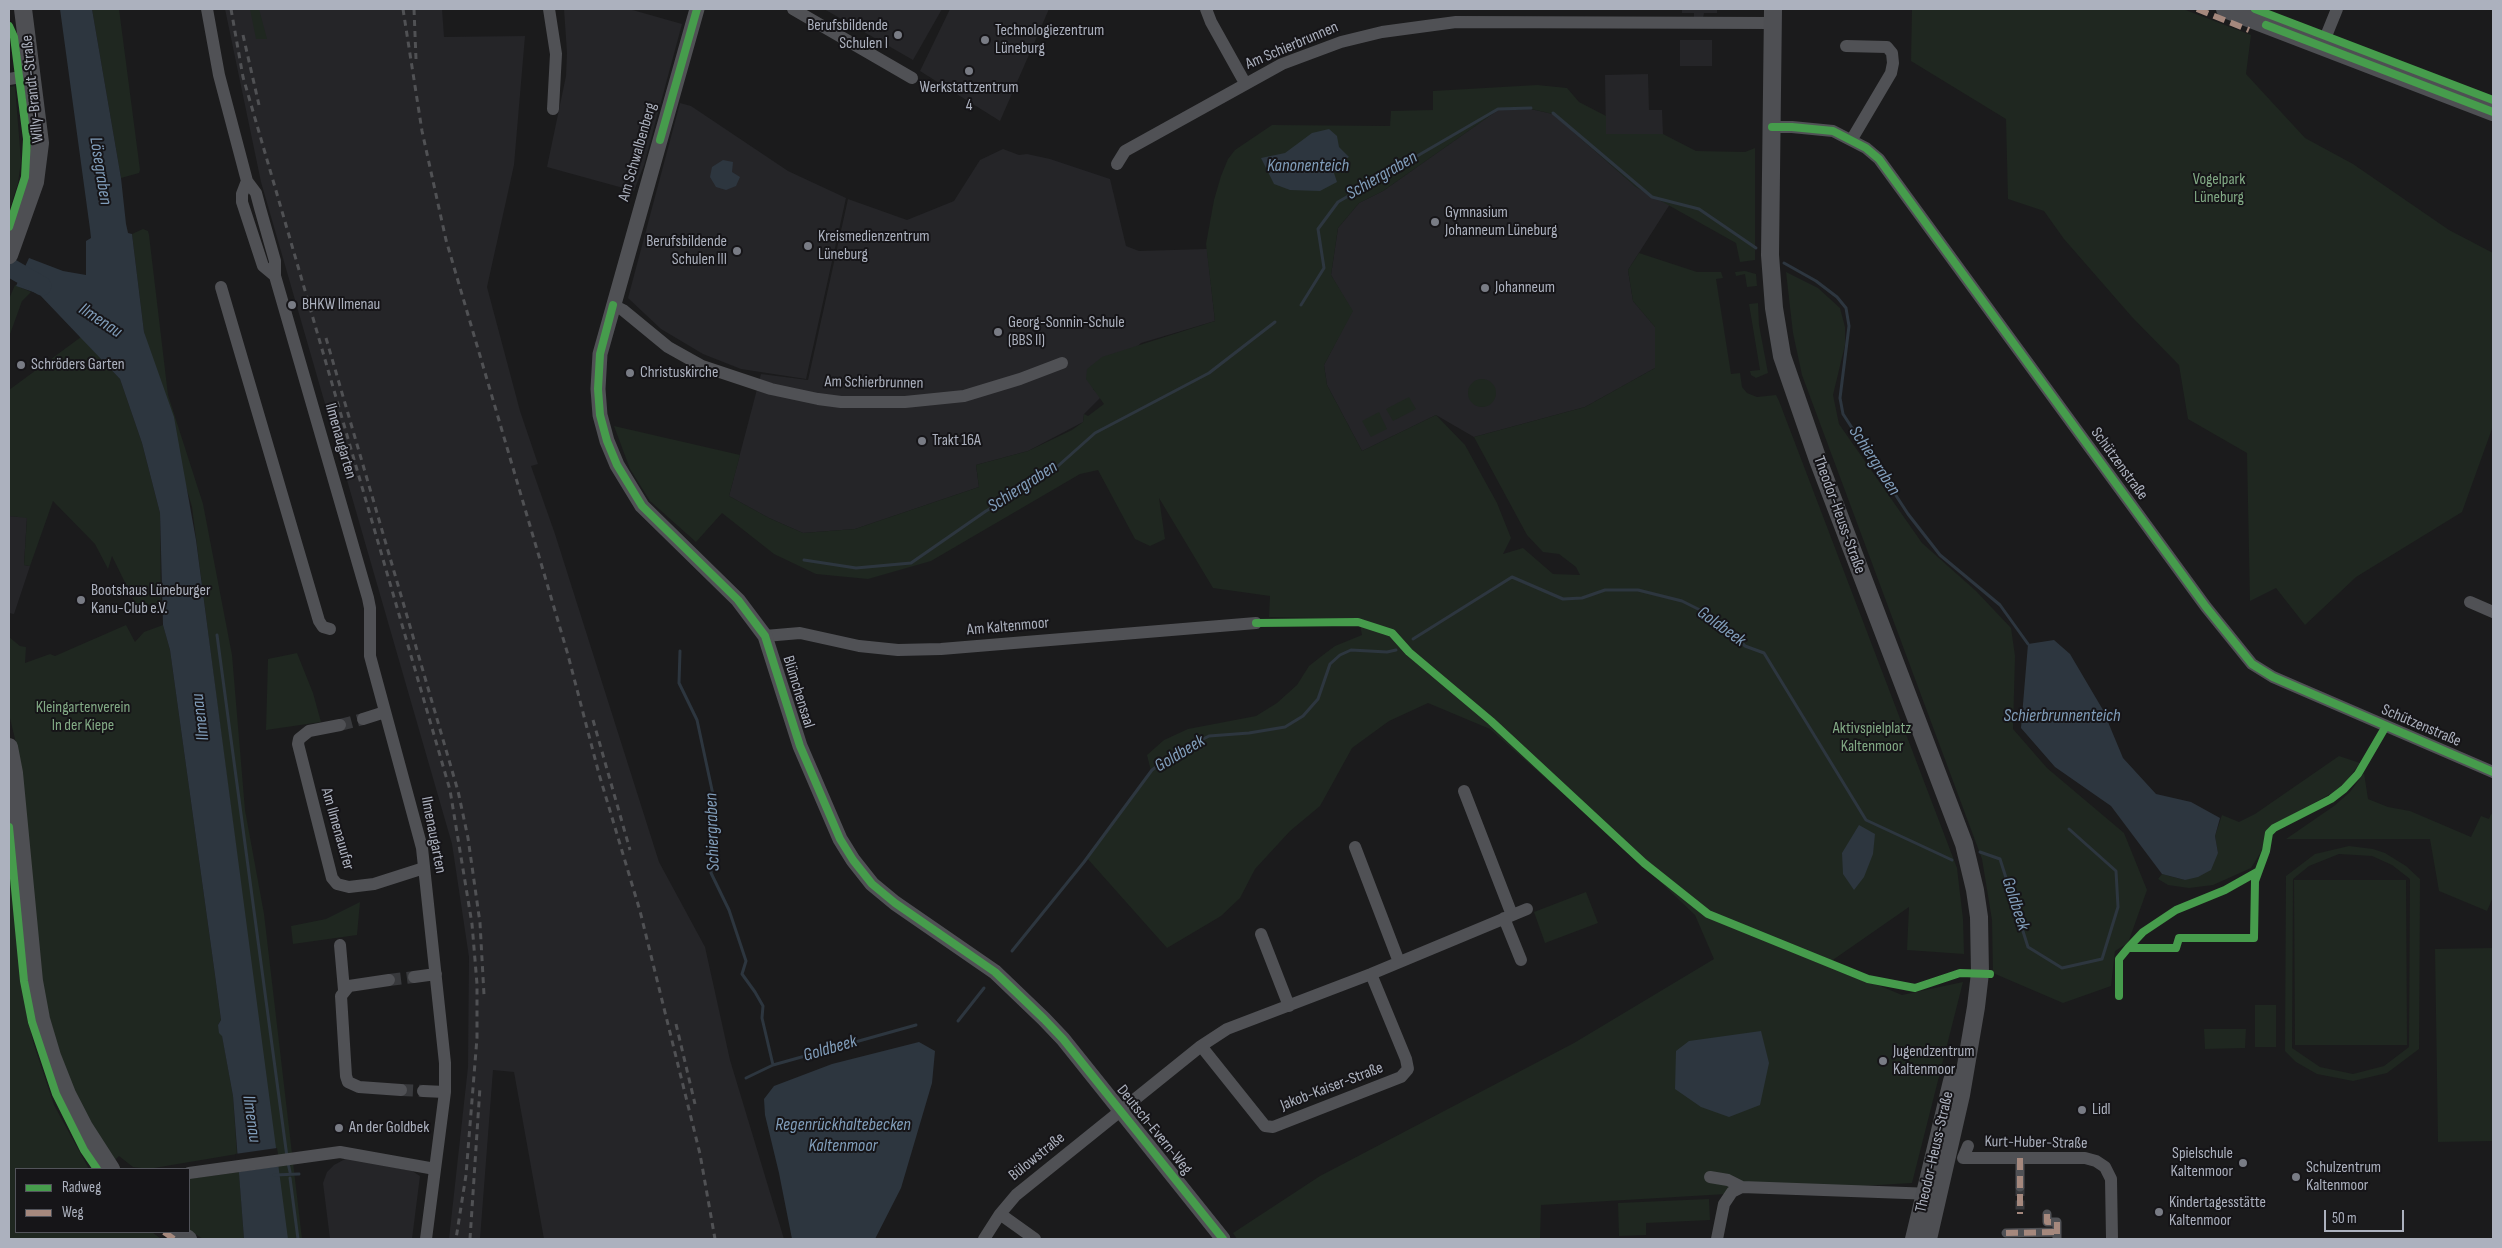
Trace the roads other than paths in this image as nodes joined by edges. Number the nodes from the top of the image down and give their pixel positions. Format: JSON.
{"nodes":[{"id":1,"x":24,"y":9,"type":"edge"},
{"id":2,"x":207,"y":9,"type":"edge"},
{"id":3,"x":549,"y":9,"type":"edge"},
{"id":4,"x":697,"y":9,"type":"edge"},
{"id":5,"x":793,"y":9,"type":"edge"},
{"id":6,"x":1206,"y":9,"type":"edge"},
{"id":7,"x":1487,"y":9,"type":"edge"},
{"id":8,"x":2225,"y":9,"type":"edge"},
{"id":9,"x":2337,"y":9,"type":"edge"},
{"id":10,"x":1773,"y":16,"type":"edge"},
{"id":11,"x":1488,"y":22,"type":"junction"},
{"id":12,"x":1846,"y":46,"type":"dead end"},
{"id":13,"x":2322,"y":46,"type":"junction"},
{"id":14,"x":33,"y":75,"type":"junction"},
{"id":15,"x":912,"y":78,"type":"dead end"},
{"id":16,"x":9,"y":79,"type":"edge"},
{"id":17,"x":1245,"y":83,"type":"junction"},
{"id":18,"x":553,"y":108,"type":"dead end"},
{"id":19,"x":2493,"y":112,"type":"edge"},
{"id":20,"x":1772,"y":127,"type":"junction"},
{"id":21,"x":1852,"y":139,"type":"junction"},
{"id":22,"x":1117,"y":164,"type":"dead end"},
{"id":23,"x":9,"y":255,"type":"edge"},
{"id":24,"x":221,"y":287,"type":"dead end"},
{"id":25,"x":613,"y":305,"type":"junction"},
{"id":26,"x":1062,"y":363,"type":"dead end"},
{"id":27,"x":2470,"y":602,"type":"dead end"},
{"id":28,"x":2493,"y":612,"type":"edge"},
{"id":29,"x":1256,"y":622,"type":"dead end"},
{"id":30,"x":330,"y":629,"type":"dead end"},
{"id":31,"x":765,"y":636,"type":"junction"},
{"id":32,"x":385,"y":712,"type":"junction"},
{"id":33,"x":363,"y":719,"type":"tunnel mouth"},
{"id":34,"x":340,"y":725,"type":"tunnel mouth"},
{"id":35,"x":9,"y":746,"type":"edge"},
{"id":36,"x":2493,"y":772,"type":"edge"},
{"id":37,"x":1464,"y":791,"type":"dead end"},
{"id":38,"x":1355,"y":847,"type":"dead end"},
{"id":39,"x":424,"y":868,"type":"junction"},
{"id":40,"x":1527,"y":909,"type":"dead end"},
{"id":41,"x":1508,"y":917,"type":"junction"},
{"id":42,"x":1261,"y":934,"type":"dead end"},
{"id":43,"x":340,"y":945,"type":"dead end"},
{"id":44,"x":1521,"y":960,"type":"dead end"},
{"id":45,"x":1400,"y":962,"type":"junction"},
{"id":46,"x":436,"y":974,"type":"junction"},
{"id":47,"x":1371,"y":974,"type":"junction"},
{"id":48,"x":414,"y":977,"type":"tunnel mouth"},
{"id":49,"x":389,"y":980,"type":"tunnel mouth"},
{"id":50,"x":344,"y":990,"type":"junction"},
{"id":51,"x":1289,"y":1006,"type":"junction"},
{"id":52,"x":1063,"y":1039,"type":"joint"},
{"id":53,"x":1201,"y":1046,"type":"junction"},
{"id":54,"x":401,"y":1090,"type":"tunnel mouth"},
{"id":55,"x":422,"y":1091,"type":"tunnel mouth"},
{"id":56,"x":445,"y":1092,"type":"junction"},
{"id":57,"x":1120,"y":1110,"type":"junction"},
{"id":58,"x":1968,"y":1146,"type":"dead end"},
{"id":59,"x":2020,"y":1158,"type":"junction"},
{"id":60,"x":110,"y":1168,"type":"edge"},
{"id":61,"x":435,"y":1169,"type":"junction"},
{"id":62,"x":190,"y":1172,"type":"edge"},
{"id":63,"x":1710,"y":1177,"type":"dead end"},
{"id":64,"x":1742,"y":1187,"type":"junction"},
{"id":65,"x":2020,"y":1187,"type":"tunnel mouth"},
{"id":66,"x":1932,"y":1194,"type":"junction"},
{"id":67,"x":1000,"y":1214,"type":"junction"},
{"id":68,"x":2047,"y":1214,"type":"dead end"},
{"id":69,"x":2006,"y":1232,"type":"dead end"},
{"id":70,"x":2020,"y":1233,"type":"edge"},
{"id":71,"x":2057,"y":1236,"type":"edge"},
{"id":72,"x":1717,"y":1237,"type":"edge"},
{"id":73,"x":426,"y":1239,"type":"edge"},
{"id":74,"x":984,"y":1239,"type":"edge"},
{"id":75,"x":1035,"y":1239,"type":"edge"},
{"id":76,"x":1223,"y":1239,"type":"edge"},
{"id":77,"x":1914,"y":1239,"type":"edge"},
{"id":78,"x":1928,"y":1239,"type":"edge"},
{"id":79,"x":2112,"y":1239,"type":"edge"}],
"edges":[{"from":1,"to":14,"type":"main road","name":"Willy-Brandt-Straße"},
{"from":2,"to":32,"type":"street","name":"Ilmenaugarten"},
{"from":3,"to":18,"type":"street"},
{"from":4,"to":25,"type":"street","name":"Am Schwalbenberg"},
{"from":5,"to":15,"type":"street"},
{"from":6,"to":17,"type":"street"},
{"from":7,"to":11,"type":"street"},
{"from":8,"to":13,"type":"main road"},
{"from":9,"to":13,"type":"street"},
{"from":10,"to":11,"type":"street","name":"Am Schierbrunnen"},
{"from":10,"to":20,"type":"main road","name":"Theodor-Heuss-Straße"},
{"from":11,"to":17,"type":"street","name":"Am Schierbrunnen"},
{"from":12,"to":21,"type":"street"},
{"from":13,"to":19,"type":"main road"},
{"from":14,"to":16,"type":"street"},
{"from":14,"to":23,"type":"main road","name":"Willy-Brandt-Straße"},
{"from":17,"to":22,"type":"street","name":"Am Schierbrunnen"},
{"from":20,"to":21,"type":"street","name":"Schützenstraße"},
{"from":20,"to":66,"type":"main road","name":"Theodor-Heuss-Straße"},
{"from":21,"to":36,"type":"street","name":"Schützenstraße"},
{"from":24,"to":30,"type":"street"},
{"from":25,"to":26,"type":"street","name":"Am Schierbrunnen"},
{"from":25,"to":31,"type":"street","name":"Blümchensaal"},
{"from":27,"to":28,"type":"street"},
{"from":29,"to":31,"type":"street","name":"Am Kaltenmoor"},
{"from":31,"to":52,"type":"street","name":"Blümchensaal"},
{"from":32,"to":33,"type":"street"},
{"from":32,"to":39,"type":"street","name":"Ilmenaugarten"},
{"from":34,"to":39,"type":"street","name":"Am Ilmenauufer"},
{"from":35,"to":60,"type":"main road"},
{"from":37,"to":41,"type":"street"},
{"from":38,"to":45,"type":"street"},
{"from":39,"to":46,"type":"street","name":"Ilmenaugarten"},
{"from":40,"to":41,"type":"street","name":"Bülowstraße"},
{"from":41,"to":44,"type":"street"},
{"from":41,"to":45,"type":"street","name":"Bülowstraße"},
{"from":42,"to":51,"type":"street"},
{"from":43,"to":50,"type":"street"},
{"from":45,"to":47,"type":"street","name":"Bülowstraße"},
{"from":46,"to":48,"type":"street"},
{"from":46,"to":56,"type":"street","name":"Ilmenaugarten"},
{"from":47,"to":51,"type":"street","name":"Bülowstraße"},
{"from":47,"to":53,"type":"street","name":"Jakob-Kaiser-Straße"},
{"from":49,"to":50,"type":"street"},
{"from":50,"to":54,"type":"street"},
{"from":51,"to":53,"type":"street","name":"Bülowstraße"},
{"from":52,"to":57,"type":"street","name":"Deutsch-Evern-Weg"},
{"from":53,"to":57,"type":"street","name":"Bülowstraße"},
{"from":55,"to":56,"type":"street"},
{"from":56,"to":61,"type":"street","name":"Ilmenaugarten"},
{"from":57,"to":67,"type":"street","name":"Bülowstraße"},
{"from":57,"to":76,"type":"street","name":"Deutsch-Evern-Weg"},
{"from":58,"to":59,"type":"street","name":"Kurt-Huber-Straße"},
{"from":59,"to":65,"type":"street"},
{"from":59,"to":79,"type":"street","name":"Kurt-Huber-Straße"},
{"from":61,"to":62,"type":"street"},
{"from":61,"to":73,"type":"street","name":"Ilmenaugarten"},
{"from":63,"to":64,"type":"street"},
{"from":64,"to":66,"type":"street"},
{"from":64,"to":72,"type":"street"},
{"from":66,"to":77,"type":"main road","name":"Theodor-Heuss-Straße"},
{"from":66,"to":78,"type":"main road","name":"Theodor-Heuss-Straße"},
{"from":67,"to":74,"type":"street","name":"Bülowstraße"},
{"from":67,"to":75,"type":"street"},
{"from":68,"to":71,"type":"street"},
{"from":69,"to":70,"type":"street"},
{"from":70,"to":71,"type":"street"}]}
